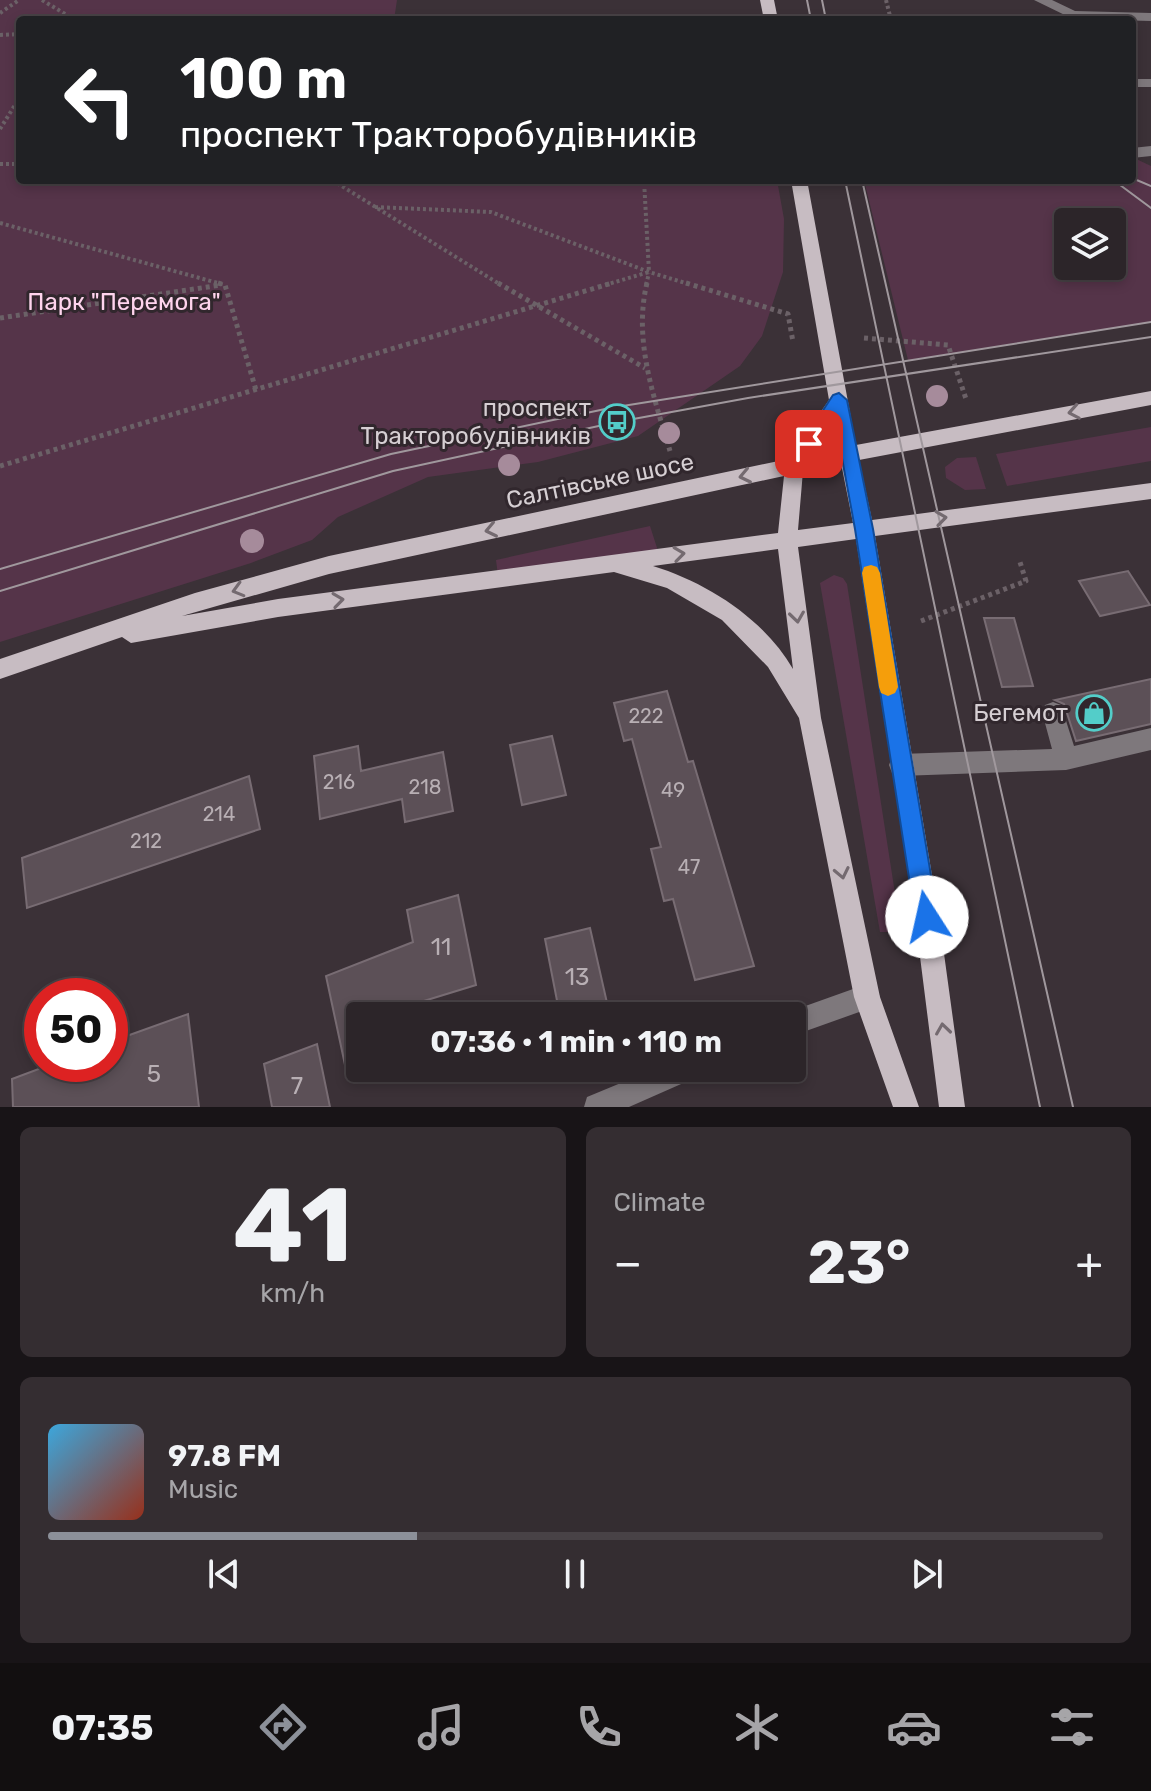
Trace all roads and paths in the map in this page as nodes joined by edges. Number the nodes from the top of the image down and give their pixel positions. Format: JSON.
{"nodes":[{"id":1,"x":19,"y":0,"type":"edge"},
{"id":2,"x":42,"y":0,"type":"edge"},
{"id":3,"x":1041,"y":0,"type":"edge"},
{"id":4,"x":0,"y":13,"type":"edge"},
{"id":5,"x":68,"y":16,"type":"edge"},
{"id":6,"x":1112,"y":16,"type":"edge"},
{"id":7,"x":16,"y":103,"type":"edge"},
{"id":8,"x":0,"y":129,"type":"edge"},
{"id":9,"x":338,"y":184,"type":"edge"},
{"id":10,"x":644,"y":184,"type":"edge"},
{"id":11,"x":800,"y":184,"type":"edge"},
{"id":12,"x":375,"y":207,"type":"junction"},
{"id":13,"x":0,"y":223,"type":"edge"},
{"id":14,"x":649,"y":272,"type":"junction"},
{"id":15,"x":225,"y":285,"type":"junction"},
{"id":16,"x":535,"y":306,"type":"junction"},
{"id":17,"x":0,"y":318,"type":"edge"},
{"id":18,"x":864,"y":338,"type":"dead end"},
{"id":19,"x":793,"y":342,"type":"dead end"},
{"id":20,"x":645,"y":368,"type":"junction"},
{"id":21,"x":256,"y":390,"type":"junction"},
{"id":22,"x":1151,"y":398,"type":"edge"},
{"id":23,"x":966,"y":399,"type":"dead end"},
{"id":24,"x":839,"y":400,"type":"junction"},
{"id":25,"x":670,"y":451,"type":"dead end"},
{"id":26,"x":849,"y":454,"type":"junction"},
{"id":27,"x":0,"y":466,"type":"edge"},
{"id":28,"x":794,"y":466,"type":"junction"},
{"id":29,"x":1151,"y":491,"type":"edge"},
{"id":30,"x":864,"y":529,"type":"junction"},
{"id":31,"x":787,"y":540,"type":"junction"},
{"id":32,"x":1019,"y":559,"type":"dead end"},
{"id":33,"x":612,"y":563,"type":"junction"},
{"id":34,"x":921,"y":621,"type":"dead end"},
{"id":35,"x":68,"y":646,"type":"junction"},
{"id":36,"x":0,"y":669,"type":"edge"},
{"id":37,"x":1053,"y":712,"type":"dead end"},
{"id":38,"x":810,"y":718,"type":"junction"},
{"id":39,"x":1151,"y":739,"type":"edge"},
{"id":40,"x":1066,"y":759,"type":"junction"},
{"id":41,"x":900,"y":765,"type":"junction"},
{"id":42,"x":867,"y":997,"type":"junction"},
{"id":43,"x":806,"y":1018,"type":"edge"},
{"id":44,"x":655,"y":1082,"type":"edge"},
{"id":45,"x":597,"y":1107,"type":"edge"},
{"id":46,"x":906,"y":1107,"type":"edge"},
{"id":47,"x":952,"y":1107,"type":"edge"}],
"edges":[{"from":1,"to":4,"type":"path"},
{"from":2,"to":5,"type":"path"},
{"from":3,"to":6,"type":"street"},
{"from":7,"to":8,"type":"path"},
{"from":9,"to":12,"type":"path"},
{"from":10,"to":14,"type":"path"},
{"from":11,"to":24,"type":"main road"},
{"from":12,"to":14,"type":"path"},
{"from":12,"to":16,"type":"path"},
{"from":13,"to":15,"type":"path"},
{"from":14,"to":16,"type":"path"},
{"from":14,"to":19,"type":"path"},
{"from":14,"to":20,"type":"path"},
{"from":15,"to":17,"type":"path"},
{"from":15,"to":21,"type":"path"},
{"from":16,"to":20,"type":"path"},
{"from":16,"to":21,"type":"path"},
{"from":18,"to":23,"type":"path"},
{"from":20,"to":25,"type":"path"},
{"from":21,"to":27,"type":"path"},
{"from":22,"to":26,"type":"main road","name":"Салтівське шосе","one_way":true},
{"from":24,"to":26,"type":"main road"},
{"from":24,"to":28,"type":"main road"},
{"from":26,"to":28,"type":"main road","name":"Салтівське шосе"},
{"from":26,"to":30,"type":"main road"},
{"from":28,"to":31,"type":"main road"},
{"from":28,"to":35,"type":"main road","name":"Салтівське шосе","one_way":true},
{"from":30,"to":29,"type":"main road","name":"Салтівське шосе","one_way":true},
{"from":30,"to":31,"type":"main road","name":"Салтівське шосе"},
{"from":30,"to":41,"type":"main road"},
{"from":33,"to":31,"type":"main road","name":"Салтівське шосе","one_way":true},
{"from":31,"to":38,"type":"main road","one_way":true},
{"from":32,"to":34,"type":"path"},
{"from":35,"to":33,"type":"main road","name":"Салтівське шосе","one_way":true},
{"from":33,"to":38,"type":"main road"},
{"from":35,"to":36,"type":"main road","name":"Салтівське шосе"},
{"from":37,"to":40,"type":"street"},
{"from":38,"to":42,"type":"main road","one_way":true},
{"from":39,"to":40,"type":"street"},
{"from":40,"to":41,"type":"street"},
{"from":47,"to":41,"type":"main road","one_way":true},
{"from":42,"to":43,"type":"street"},
{"from":42,"to":46,"type":"main road"},
{"from":44,"to":45,"type":"street"}]}
